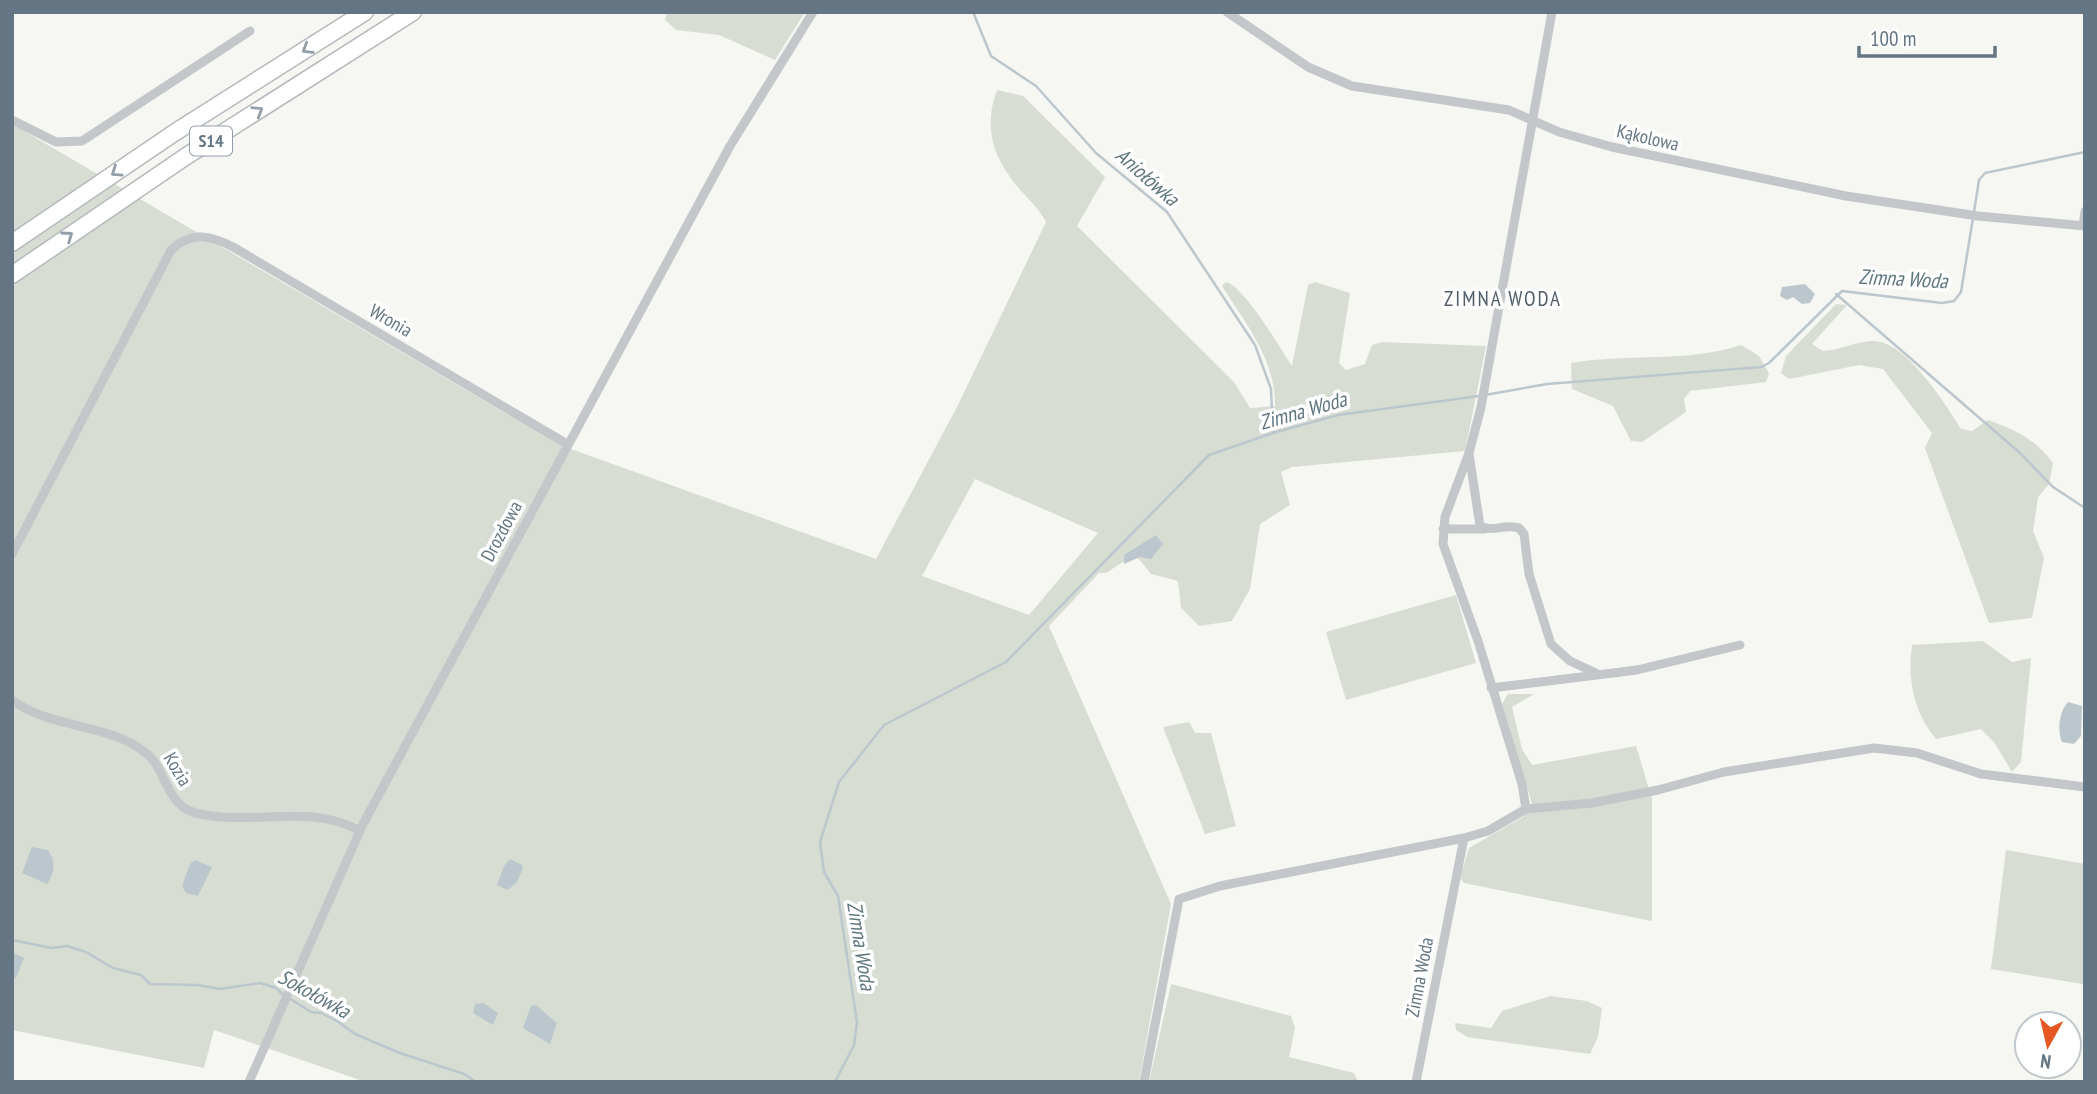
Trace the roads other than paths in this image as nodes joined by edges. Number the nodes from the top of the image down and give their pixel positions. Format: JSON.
{"nodes":[{"id":1,"x":365,"y":12,"type":"edge"},
{"id":2,"x":414,"y":12,"type":"edge"},
{"id":3,"x":813,"y":12,"type":"edge"},
{"id":4,"x":1227,"y":12,"type":"edge"},
{"id":5,"x":1552,"y":12,"type":"edge"},
{"id":6,"x":250,"y":31,"type":"dead end"},
{"id":7,"x":1533,"y":118,"type":"junction"},
{"id":8,"x":12,"y":120,"type":"edge"},
{"id":9,"x":2085,"y":211,"type":"edge"},
{"id":10,"x":2084,"y":226,"type":"edge"},
{"id":11,"x":12,"y":243,"type":"edge"},
{"id":12,"x":12,"y":275,"type":"edge"},
{"id":13,"x":567,"y":444,"type":"junction"},
{"id":14,"x":1470,"y":450,"type":"junction"},
{"id":15,"x":1443,"y":529,"type":"junction"},
{"id":16,"x":1485,"y":529,"type":"junction"},
{"id":17,"x":12,"y":554,"type":"edge"},
{"id":18,"x":1740,"y":645,"type":"dead end"},
{"id":19,"x":1595,"y":673,"type":"junction"},
{"id":20,"x":1491,"y":688,"type":"junction"},
{"id":21,"x":12,"y":700,"type":"edge"},
{"id":22,"x":2085,"y":787,"type":"edge"},
{"id":23,"x":1526,"y":809,"type":"junction"},
{"id":24,"x":360,"y":831,"type":"junction"},
{"id":25,"x":1464,"y":838,"type":"junction"},
{"id":26,"x":249,"y":1082,"type":"edge"},
{"id":27,"x":1144,"y":1082,"type":"edge"},
{"id":28,"x":1416,"y":1082,"type":"edge"}],
"edges":[{"from":1,"to":11,"type":"highway","number":"S14","one_way":true},
{"from":12,"to":2,"type":"highway","number":"S14","one_way":true},
{"from":3,"to":13,"type":"street","name":"Drozdowa"},
{"from":4,"to":7,"type":"street","name":"Kąkolowa"},
{"from":5,"to":7,"type":"street"},
{"from":6,"to":8,"type":"street"},
{"from":7,"to":10,"type":"street","name":"Kąkolowa"},
{"from":7,"to":14,"type":"street"},
{"from":9,"to":10,"type":"street"},
{"from":13,"to":17,"type":"street","name":"Wronia"},
{"from":13,"to":24,"type":"street","name":"Drozdowa"},
{"from":14,"to":15,"type":"street"},
{"from":14,"to":16,"type":"street"},
{"from":15,"to":16,"type":"street"},
{"from":15,"to":20,"type":"street"},
{"from":16,"to":19,"type":"street"},
{"from":18,"to":19,"type":"street"},
{"from":19,"to":20,"type":"street"},
{"from":20,"to":23,"type":"street"},
{"from":21,"to":24,"type":"street","name":"Kozia"},
{"from":22,"to":23,"type":"street"},
{"from":23,"to":25,"type":"street"},
{"from":24,"to":26,"type":"street","name":"Drozdowa"},
{"from":25,"to":27,"type":"street"},
{"from":25,"to":28,"type":"street","name":"Zimna Woda"}]}
